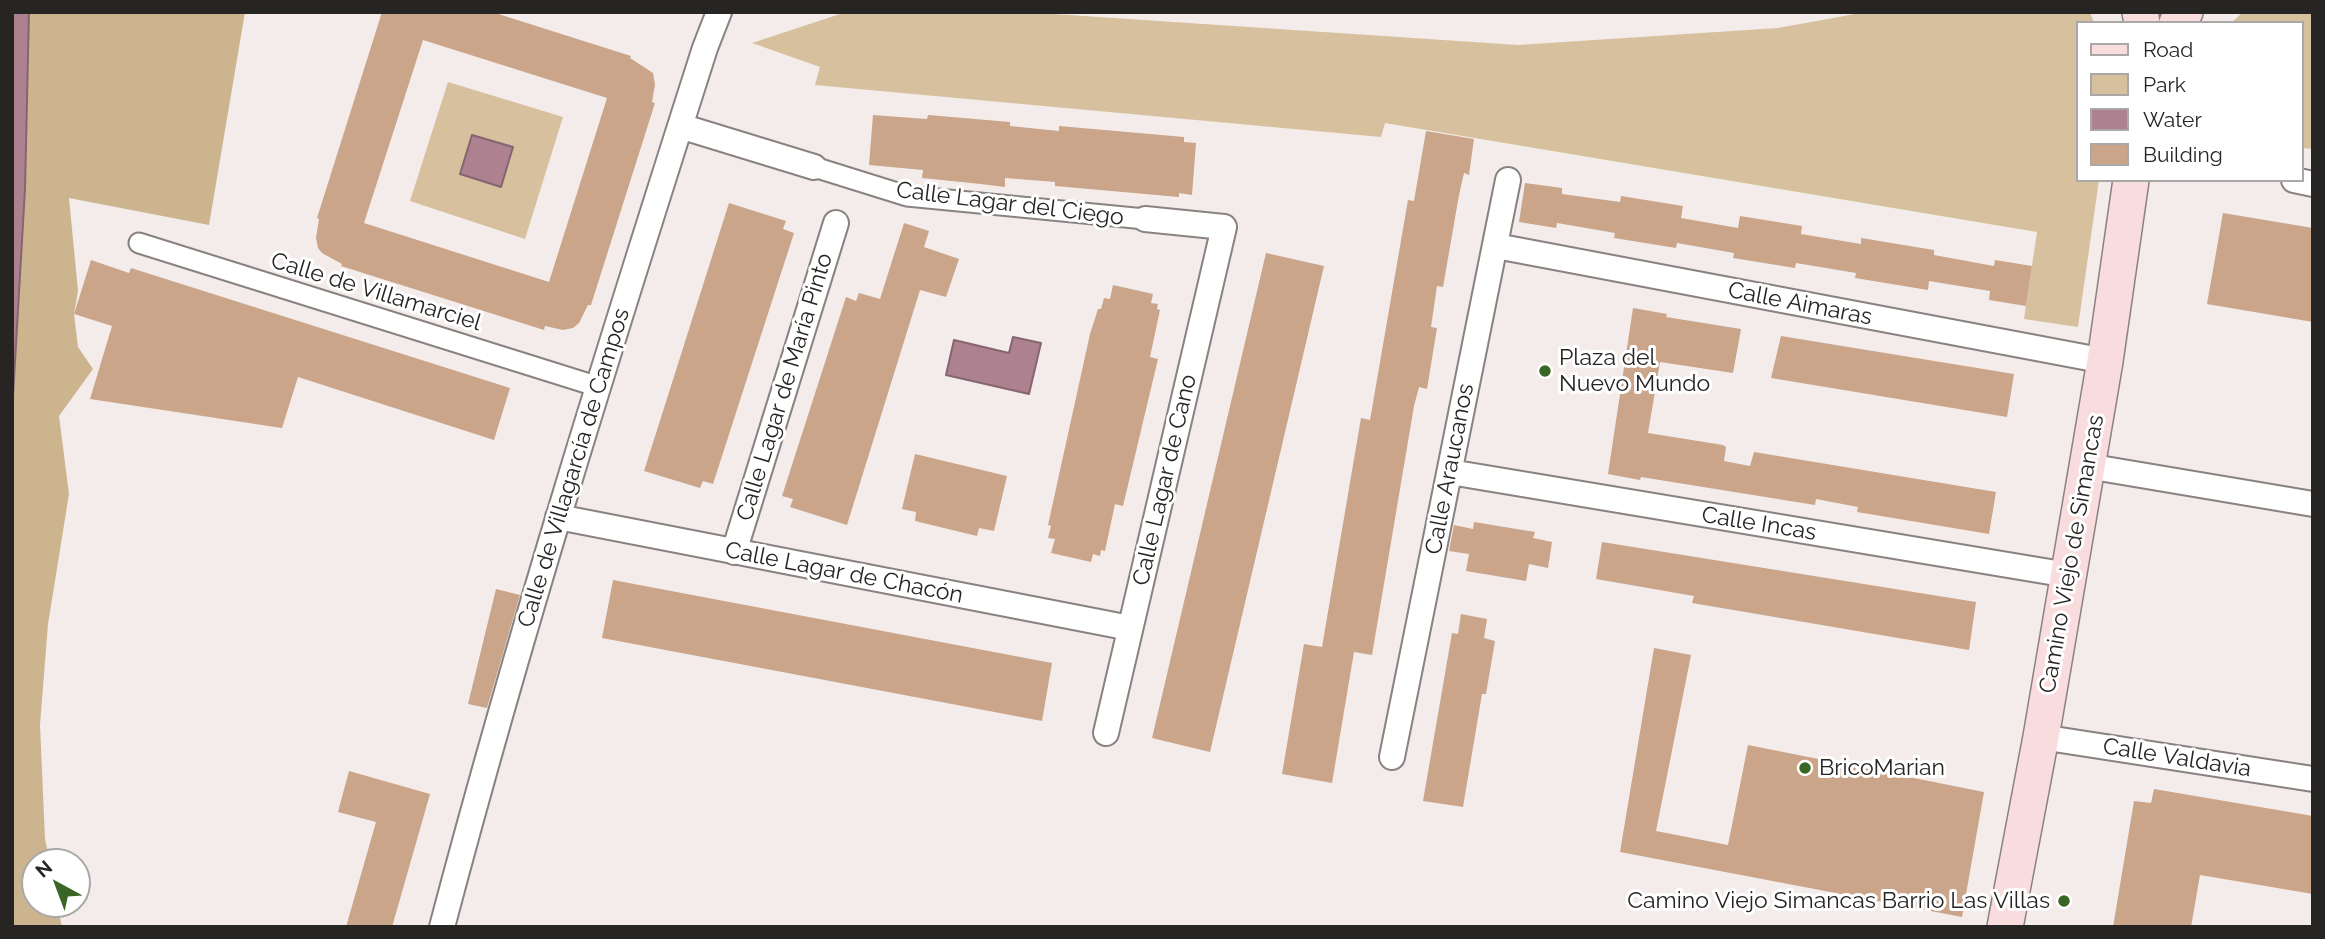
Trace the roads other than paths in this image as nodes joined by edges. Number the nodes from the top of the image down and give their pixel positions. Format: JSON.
{"nodes":[{"id":1,"x":719,"y":12,"type":"edge"},
{"id":2,"x":680,"y":126,"type":"junction"},
{"id":3,"x":814,"y":167,"type":"joint"},
{"id":4,"x":1508,"y":180,"type":"dead end"},
{"id":5,"x":2131,"y":182,"type":"edge"},
{"id":6,"x":1145,"y":219,"type":"joint"},
{"id":7,"x":836,"y":223,"type":"dead end"},
{"id":8,"x":1224,"y":227,"type":"joint"},
{"id":9,"x":139,"y":243,"type":"dead end"},
{"id":10,"x":1496,"y":246,"type":"junction"},
{"id":11,"x":2105,"y":361,"type":"junction"},
{"id":12,"x":599,"y":387,"type":"junction"},
{"id":13,"x":2087,"y":467,"type":"junction"},
{"id":14,"x":1450,"y":472,"type":"junction"},
{"id":15,"x":2313,"y":504,"type":"edge"},
{"id":16,"x":558,"y":517,"type":"junction"},
{"id":17,"x":734,"y":552,"type":"junction"},
{"id":18,"x":2068,"y":575,"type":"junction"},
{"id":19,"x":1130,"y":628,"type":"junction"},
{"id":20,"x":1106,"y":733,"type":"dead end"},
{"id":21,"x":2041,"y":737,"type":"junction"},
{"id":22,"x":1392,"y":757,"type":"dead end"},
{"id":23,"x":2313,"y":779,"type":"edge"},
{"id":24,"x":442,"y":927,"type":"edge"},
{"id":25,"x":2005,"y":927,"type":"edge"}],
"edges":[{"from":1,"to":2,"type":"street","name":"Calle de Villagarcía de Campos"},
{"from":2,"to":3,"type":"street","name":"Calle Lagar del Ciego"},
{"from":2,"to":12,"type":"street","name":"Calle de Villagarcía de Campos"},
{"from":3,"to":6,"type":"street","name":"Calle Lagar del Ciego"},
{"from":4,"to":10,"type":"street","name":"Calle Araucanos"},
{"from":5,"to":11,"type":"main road","name":"Camino Viejo de Simancas"},
{"from":6,"to":8,"type":"street","name":"Calle Lagar del Ciego"},
{"from":7,"to":17,"type":"street","name":"Calle Lagar de María Pinto"},
{"from":8,"to":19,"type":"street","name":"Calle Lagar de Cano"},
{"from":9,"to":12,"type":"street","name":"Calle de Villamarciel"},
{"from":10,"to":11,"type":"street","name":"Calle Aimaras"},
{"from":10,"to":14,"type":"street","name":"Calle Araucanos"},
{"from":11,"to":13,"type":"main road","name":"Camino Viejo de Simancas"},
{"from":12,"to":16,"type":"street","name":"Calle de Villagarcía de Campos"},
{"from":13,"to":15,"type":"street"},
{"from":13,"to":18,"type":"main road","name":"Camino Viejo de Simancas"},
{"from":14,"to":18,"type":"street","name":"Calle Incas"},
{"from":14,"to":22,"type":"street","name":"Calle Araucanos"},
{"from":16,"to":17,"type":"street","name":"Calle Lagar de Chacón"},
{"from":16,"to":24,"type":"street","name":"Calle de Villagarcía de Campos"},
{"from":17,"to":19,"type":"street","name":"Calle Lagar de Chacón"},
{"from":18,"to":21,"type":"main road","name":"Camino Viejo de Simancas"},
{"from":19,"to":20,"type":"street","name":"Calle Lagar de Cano"},
{"from":21,"to":23,"type":"street","name":"Calle Valdavia"},
{"from":21,"to":25,"type":"main road","name":"Camino Viejo de Simancas"}]}
